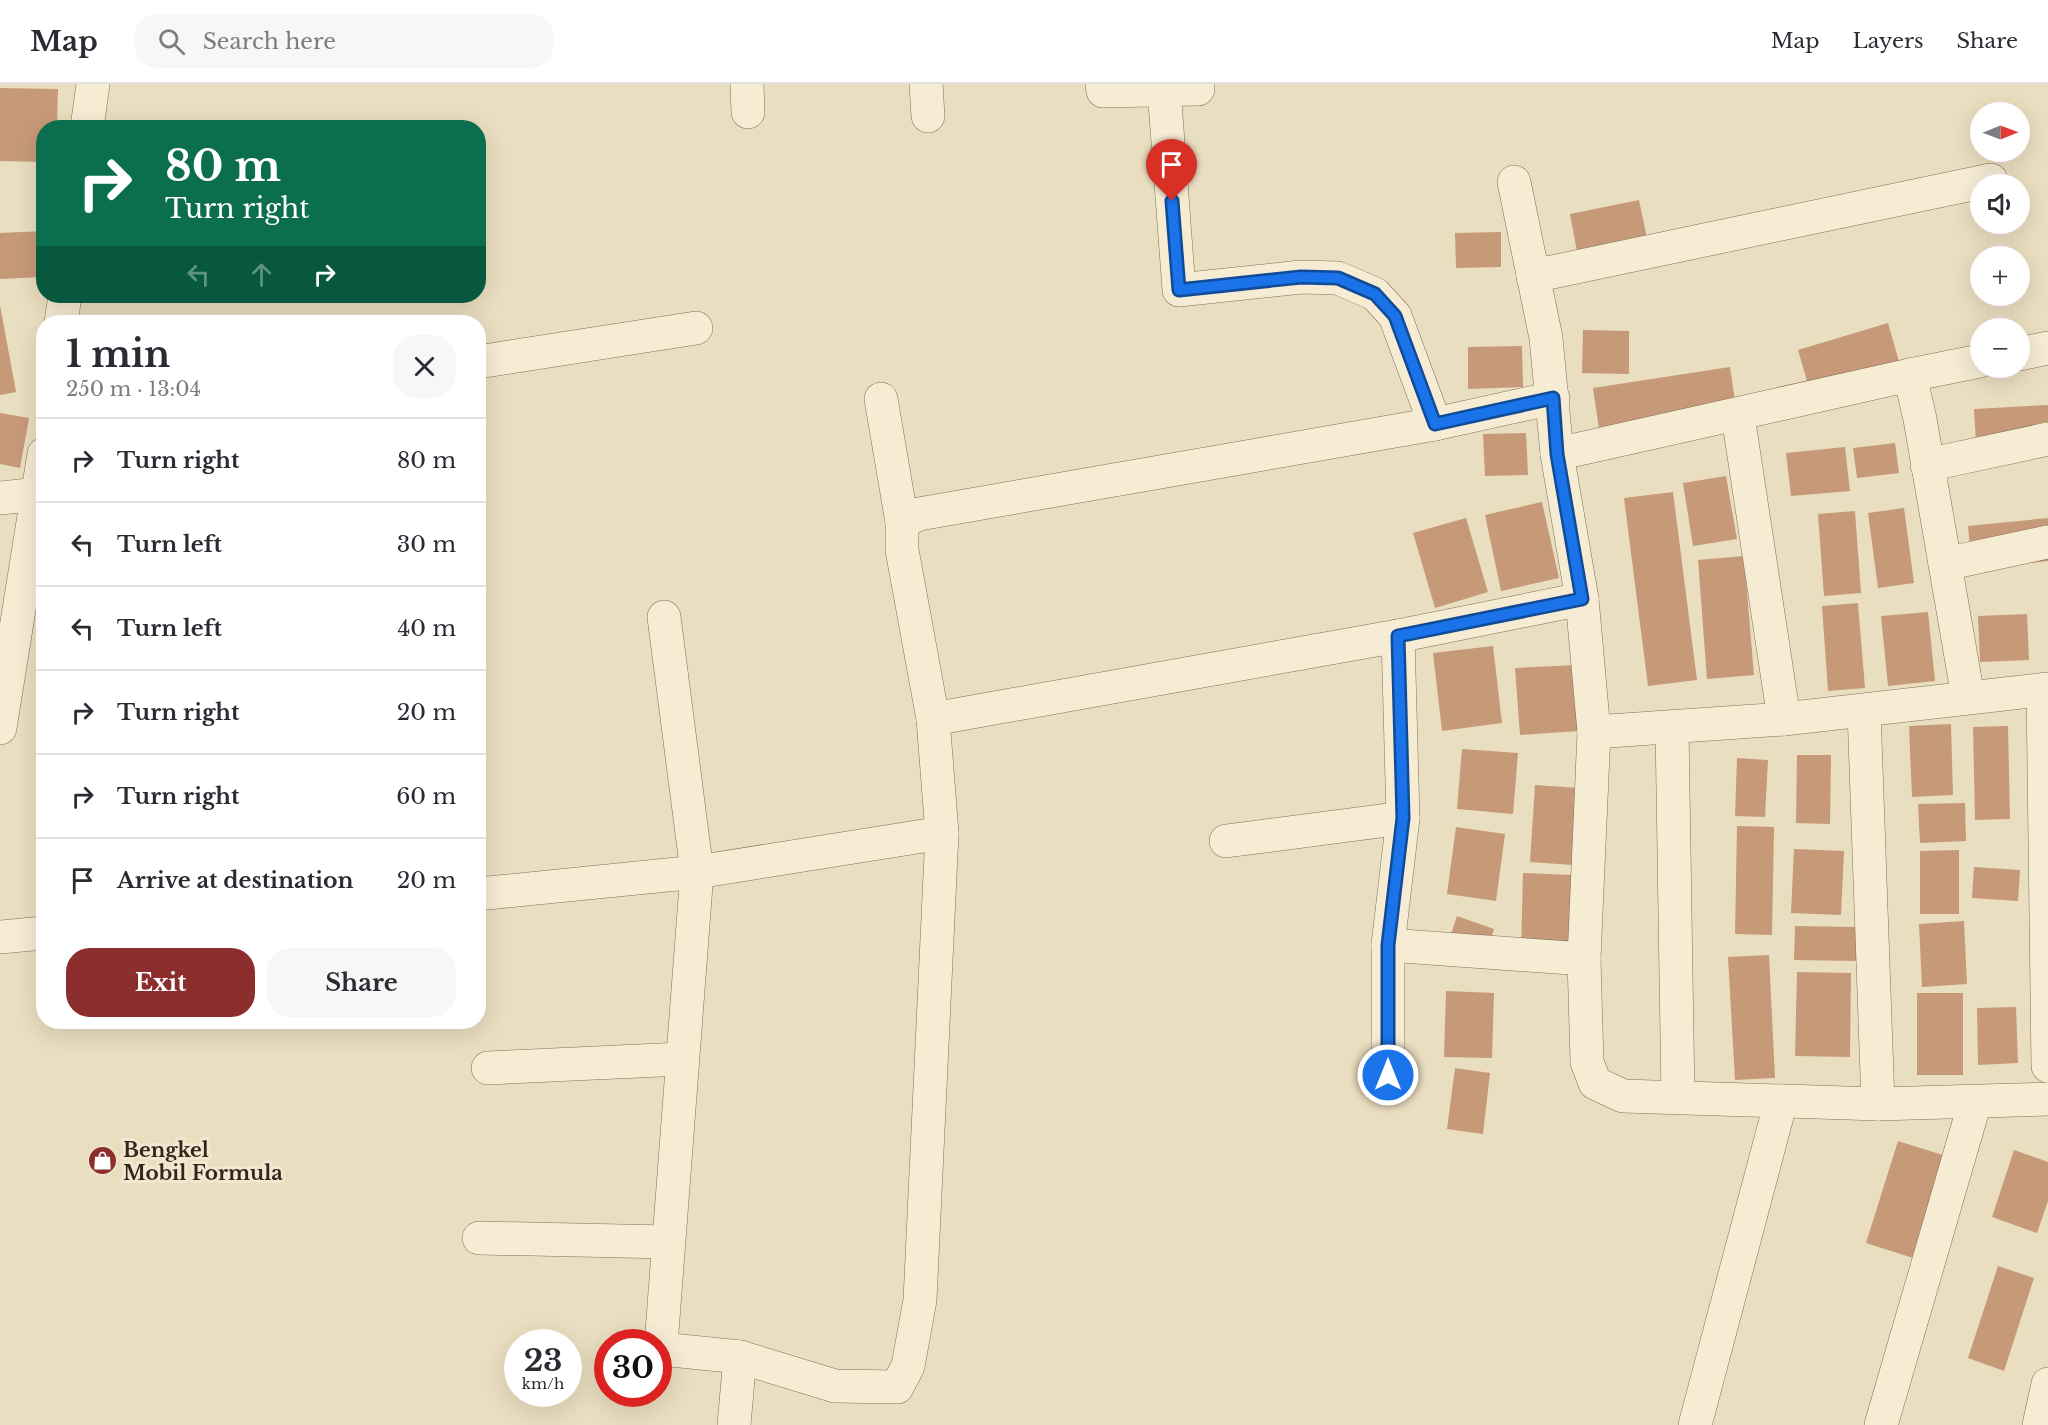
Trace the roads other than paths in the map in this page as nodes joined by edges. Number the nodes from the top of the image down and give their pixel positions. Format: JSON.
{"nodes":[{"id":1,"x":93,"y":84,"type":"edge"},
{"id":2,"x":926,"y":84,"type":"edge"},
{"id":3,"x":1102,"y":84,"type":"edge"},
{"id":4,"x":1198,"y":84,"type":"edge"},
{"id":5,"x":1164,"y":89,"type":"junction"},
{"id":6,"x":928,"y":116,"type":"dead end"},
{"id":7,"x":88,"y":120,"type":"edge"},
{"id":8,"x":1515,"y":182,"type":"dead end"},
{"id":9,"x":1970,"y":184,"type":"edge"},
{"id":10,"x":1533,"y":276,"type":"junction"},
{"id":11,"x":696,"y":328,"type":"dead end"},
{"id":12,"x":2048,"y":348,"type":"edge"},
{"id":13,"x":2030,"y":352,"type":"edge"},
{"id":14,"x":486,"y":361,"type":"edge"},
{"id":15,"x":1970,"y":363,"type":"edge"},
{"id":16,"x":1910,"y":375,"type":"junction"},
{"id":17,"x":1553,"y":398,"type":"junction"},
{"id":18,"x":881,"y":399,"type":"dead end"},
{"id":19,"x":1738,"y":416,"type":"junction"},
{"id":20,"x":1435,"y":424,"type":"junction"},
{"id":21,"x":2048,"y":439,"type":"edge"},
{"id":22,"x":1557,"y":454,"type":"junction"},
{"id":23,"x":1927,"y":465,"type":"junction"},
{"id":24,"x":36,"y":494,"type":"edge"},
{"id":25,"x":0,"y":498,"type":"edge"},
{"id":26,"x":36,"y":506,"type":"edge"},
{"id":27,"x":902,"y":522,"type":"junction"},
{"id":28,"x":2048,"y":542,"type":"edge"},
{"id":29,"x":1945,"y":564,"type":"junction"},
{"id":30,"x":1582,"y":599,"type":"junction"},
{"id":31,"x":664,"y":617,"type":"dead end"},
{"id":32,"x":1398,"y":636,"type":"junction"},
{"id":33,"x":2045,"y":689,"type":"edge"},
{"id":34,"x":1968,"y":697,"type":"junction"},
{"id":35,"x":1864,"y":711,"type":"junction"},
{"id":36,"x":933,"y":719,"type":"junction"},
{"id":37,"x":1784,"y":719,"type":"junction"},
{"id":38,"x":0,"y":728,"type":"edge"},
{"id":39,"x":1672,"y":728,"type":"junction"},
{"id":40,"x":1594,"y":732,"type":"junction"},
{"id":41,"x":1403,"y":818,"type":"junction"},
{"id":42,"x":942,"y":833,"type":"junction"},
{"id":43,"x":1226,"y":841,"type":"dead end"},
{"id":44,"x":697,"y":872,"type":"junction"},
{"id":45,"x":486,"y":893,"type":"edge"},
{"id":46,"x":36,"y":934,"type":"edge"},
{"id":47,"x":0,"y":937,"type":"edge"},
{"id":48,"x":1388,"y":945,"type":"junction"},
{"id":49,"x":1584,"y":958,"type":"junction"},
{"id":50,"x":682,"y":1059,"type":"junction"},
{"id":51,"x":2048,"y":1066,"type":"edge"},
{"id":52,"x":488,"y":1068,"type":"dead end"},
{"id":53,"x":1388,"y":1075,"type":"dead end"},
{"id":54,"x":1678,"y":1097,"type":"junction"},
{"id":55,"x":2048,"y":1099,"type":"edge"},
{"id":56,"x":1781,"y":1101,"type":"junction"},
{"id":57,"x":1975,"y":1102,"type":"junction"},
{"id":58,"x":1878,"y":1104,"type":"junction"},
{"id":59,"x":479,"y":1238,"type":"dead end"},
{"id":60,"x":668,"y":1242,"type":"junction"},
{"id":61,"x":740,"y":1357,"type":"junction"},
{"id":62,"x":2048,"y":1384,"type":"edge"},
{"id":63,"x":734,"y":1425,"type":"edge"},
{"id":64,"x":1695,"y":1425,"type":"edge"},
{"id":65,"x":1881,"y":1425,"type":"edge"},
{"id":66,"x":2039,"y":1425,"type":"edge"}],
"edges":[{"from":1,"to":7,"type":"street"},
{"from":2,"to":6,"type":"street"},
{"from":3,"to":5,"type":"street"},
{"from":4,"to":5,"type":"street"},
{"from":5,"to":20,"type":"street"},
{"from":8,"to":10,"type":"street"},
{"from":9,"to":10,"type":"street"},
{"from":10,"to":17,"type":"street"},
{"from":11,"to":14,"type":"street"},
{"from":12,"to":13,"type":"street"},
{"from":15,"to":16,"type":"street"},
{"from":16,"to":19,"type":"street"},
{"from":16,"to":23,"type":"street"},
{"from":17,"to":20,"type":"street"},
{"from":17,"to":22,"type":"street"},
{"from":18,"to":27,"type":"street"},
{"from":19,"to":22,"type":"street"},
{"from":19,"to":37,"type":"street"},
{"from":20,"to":27,"type":"street"},
{"from":21,"to":23,"type":"street"},
{"from":22,"to":30,"type":"street"},
{"from":23,"to":29,"type":"street"},
{"from":24,"to":25,"type":"street"},
{"from":26,"to":38,"type":"street"},
{"from":27,"to":36,"type":"street"},
{"from":28,"to":29,"type":"street"},
{"from":29,"to":34,"type":"street"},
{"from":30,"to":32,"type":"street"},
{"from":30,"to":40,"type":"street"},
{"from":31,"to":44,"type":"street"},
{"from":32,"to":36,"type":"street"},
{"from":32,"to":41,"type":"street"},
{"from":33,"to":34,"type":"street"},
{"from":33,"to":51,"type":"street"},
{"from":34,"to":35,"type":"street"},
{"from":35,"to":37,"type":"street"},
{"from":35,"to":58,"type":"street"},
{"from":36,"to":42,"type":"street"},
{"from":37,"to":39,"type":"street"},
{"from":39,"to":40,"type":"street"},
{"from":39,"to":54,"type":"street"},
{"from":40,"to":49,"type":"street"},
{"from":41,"to":43,"type":"street"},
{"from":41,"to":48,"type":"street"},
{"from":42,"to":44,"type":"street"},
{"from":42,"to":61,"type":"street"},
{"from":44,"to":45,"type":"street"},
{"from":44,"to":50,"type":"street"},
{"from":46,"to":47,"type":"street"},
{"from":48,"to":49,"type":"street"},
{"from":48,"to":53,"type":"street"},
{"from":49,"to":54,"type":"street"},
{"from":50,"to":52,"type":"street"},
{"from":50,"to":60,"type":"street"},
{"from":54,"to":56,"type":"street"},
{"from":55,"to":57,"type":"street"},
{"from":56,"to":58,"type":"street"},
{"from":56,"to":64,"type":"street"},
{"from":57,"to":58,"type":"street"},
{"from":57,"to":65,"type":"street"},
{"from":59,"to":60,"type":"street"},
{"from":60,"to":61,"type":"street"},
{"from":61,"to":63,"type":"street"},
{"from":62,"to":66,"type":"street"}]}
